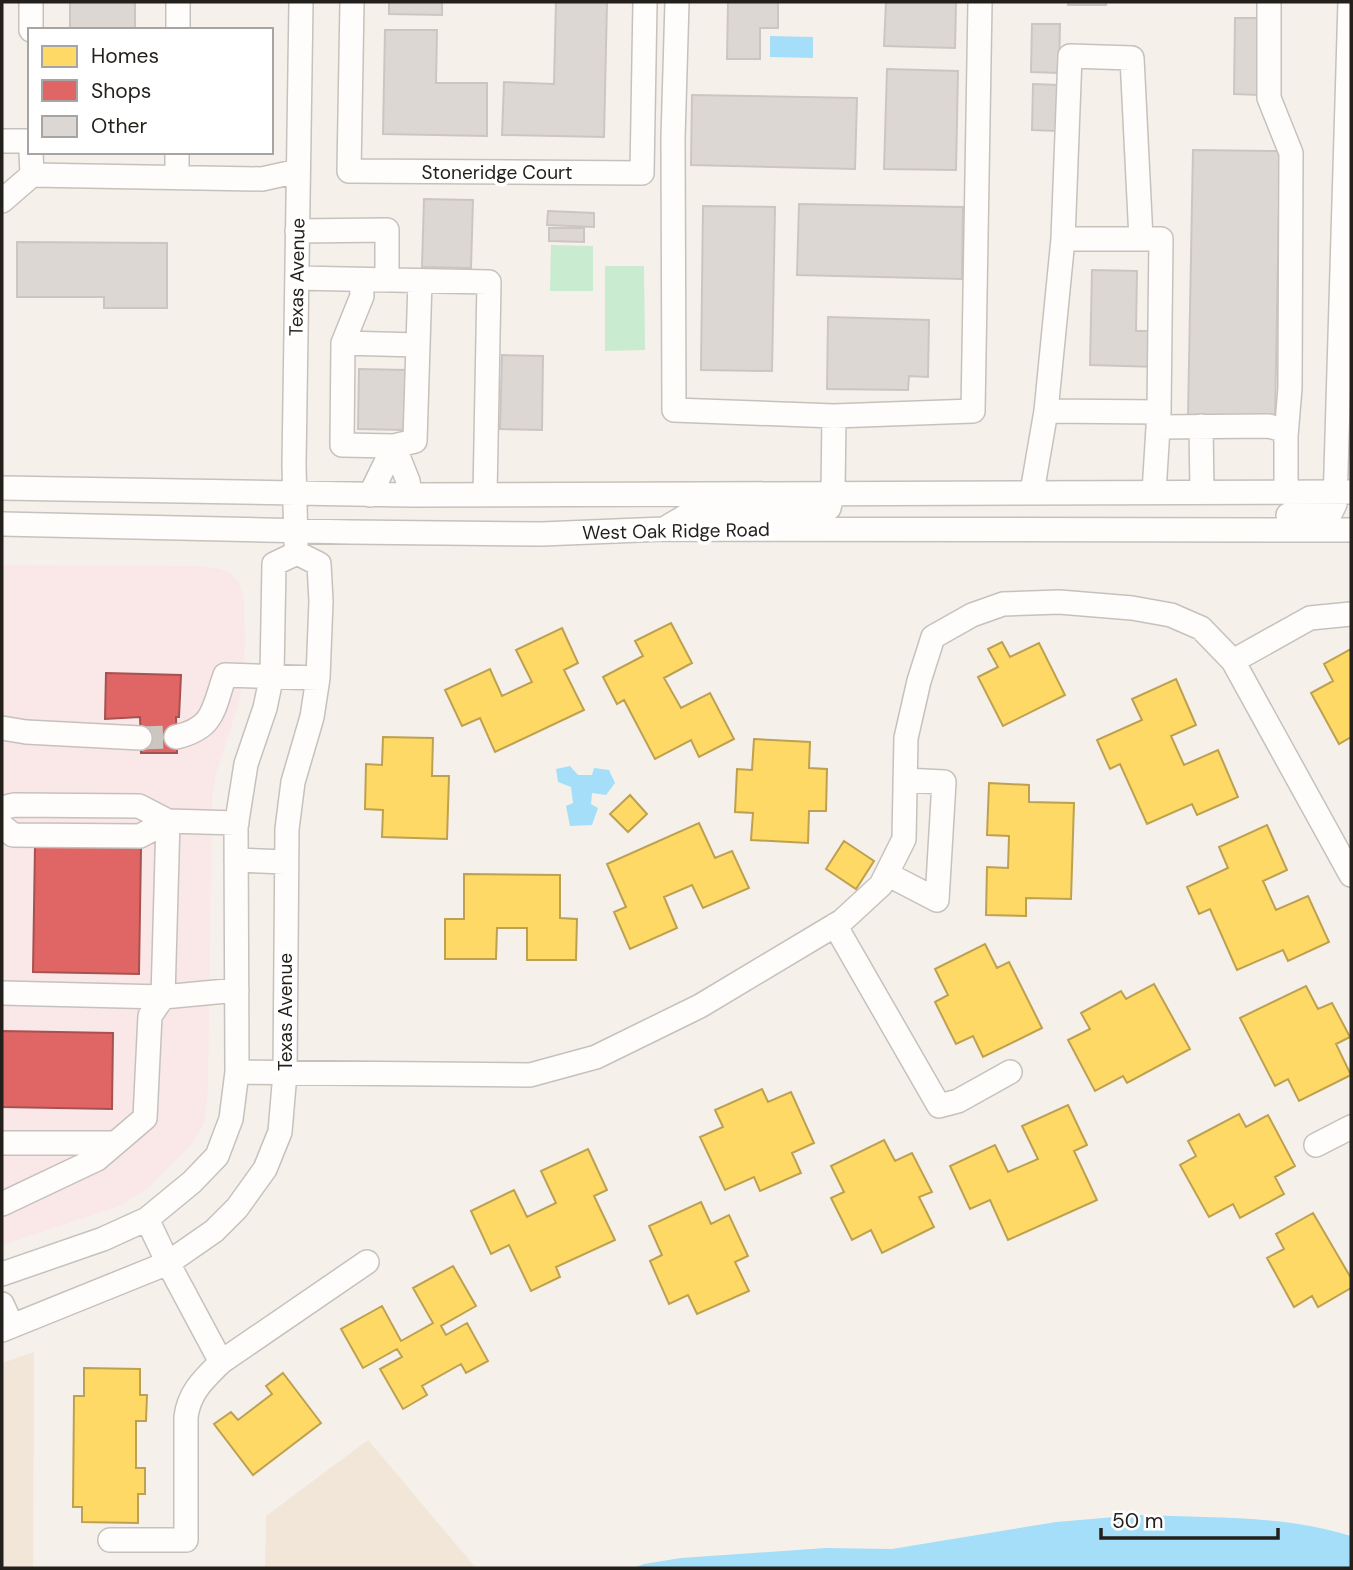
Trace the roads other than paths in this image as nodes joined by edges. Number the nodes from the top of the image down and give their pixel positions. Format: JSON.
{"nodes":[{"id":1,"x":31,"y":2,"type":"edge"},
{"id":2,"x":178,"y":2,"type":"edge"},
{"id":3,"x":301,"y":2,"type":"edge"},
{"id":4,"x":352,"y":2,"type":"edge"},
{"id":5,"x":645,"y":2,"type":"edge"},
{"id":6,"x":677,"y":2,"type":"edge"},
{"id":7,"x":980,"y":2,"type":"edge"},
{"id":8,"x":1269,"y":2,"type":"edge"},
{"id":9,"x":1350,"y":2,"type":"edge"},
{"id":10,"x":31,"y":28,"type":"edge"},
{"id":11,"x":178,"y":28,"type":"edge"},
{"id":12,"x":2,"y":141,"type":"edge"},
{"id":13,"x":28,"y":141,"type":"edge"},
{"id":14,"x":177,"y":154,"type":"edge"},
{"id":15,"x":32,"y":163,"type":"edge"},
{"id":16,"x":299,"y":171,"type":"junction"},
{"id":17,"x":177,"y":177,"type":"junction"},
{"id":18,"x":2,"y":201,"type":"edge"},
{"id":19,"x":298,"y":231,"type":"junction"},
{"id":20,"x":1063,"y":239,"type":"junction"},
{"id":21,"x":1141,"y":239,"type":"junction"},
{"id":22,"x":297,"y":278,"type":"junction"},
{"id":23,"x":362,"y":280,"type":"junction"},
{"id":24,"x":387,"y":280,"type":"junction"},
{"id":25,"x":420,"y":281,"type":"junction"},
{"id":26,"x":343,"y":343,"type":"junction"},
{"id":27,"x":418,"y":345,"type":"junction"},
{"id":28,"x":1344,"y":407,"type":"edge"},
{"id":29,"x":1046,"y":411,"type":"junction"},
{"id":30,"x":834,"y":416,"type":"junction"},
{"id":31,"x":1159,"y":419,"type":"junction"},
{"id":32,"x":1201,"y":426,"type":"junction"},
{"id":33,"x":1286,"y":436,"type":"junction"},
{"id":34,"x":394,"y":446,"type":"junction"},
{"id":35,"x":2,"y":488,"type":"edge"},
{"id":36,"x":295,"y":492,"type":"junction"},
{"id":37,"x":834,"y":492,"type":"junction"},
{"id":38,"x":1032,"y":492,"type":"junction"},
{"id":39,"x":1154,"y":492,"type":"junction"},
{"id":40,"x":1202,"y":492,"type":"junction"},
{"id":41,"x":1286,"y":492,"type":"junction"},
{"id":42,"x":1343,"y":492,"type":"edge"},
{"id":43,"x":370,"y":495,"type":"junction"},
{"id":44,"x":410,"y":495,"type":"junction"},
{"id":45,"x":485,"y":495,"type":"junction"},
{"id":46,"x":2,"y":524,"type":"edge"},
{"id":47,"x":664,"y":529,"type":"junction"},
{"id":48,"x":1221,"y":530,"type":"junction"},
{"id":49,"x":1351,"y":530,"type":"edge"},
{"id":50,"x":296,"y":541,"type":"junction"},
{"id":51,"x":1351,"y":614,"type":"edge"},
{"id":52,"x":1233,"y":661,"type":"junction"},
{"id":53,"x":272,"y":675,"type":"junction"},
{"id":54,"x":318,"y":678,"type":"junction"},
{"id":55,"x":2,"y":728,"type":"edge"},
{"id":56,"x":141,"y":737,"type":"tunnel mouth"},
{"id":57,"x":176,"y":737,"type":"tunnel mouth"},
{"id":58,"x":905,"y":780,"type":"junction"},
{"id":59,"x":2,"y":808,"type":"edge"},
{"id":60,"x":168,"y":821,"type":"junction"},
{"id":61,"x":237,"y":823,"type":"junction"},
{"id":62,"x":2,"y":826,"type":"edge"},
{"id":63,"x":236,"y":860,"type":"junction"},
{"id":64,"x":285,"y":862,"type":"junction"},
{"id":65,"x":887,"y":874,"type":"junction"},
{"id":66,"x":1351,"y":875,"type":"edge"},
{"id":67,"x":835,"y":925,"type":"junction"},
{"id":68,"x":237,"y":990,"type":"junction"},
{"id":69,"x":2,"y":993,"type":"edge"},
{"id":70,"x":163,"y":997,"type":"junction"},
{"id":71,"x":237,"y":1072,"type":"junction"},
{"id":72,"x":1010,"y":1072,"type":"dead end"},
{"id":73,"x":285,"y":1073,"type":"junction"},
{"id":74,"x":1351,"y":1126,"type":"edge"},
{"id":75,"x":2,"y":1143,"type":"edge"},
{"id":76,"x":115,"y":1143,"type":"junction"},
{"id":77,"x":1317,"y":1145,"type":"dead end"},
{"id":78,"x":2,"y":1204,"type":"edge"},
{"id":79,"x":147,"y":1219,"type":"junction"},
{"id":80,"x":367,"y":1262,"type":"dead end"},
{"id":81,"x":168,"y":1264,"type":"junction"},
{"id":82,"x":2,"y":1274,"type":"edge"},
{"id":83,"x":2,"y":1304,"type":"edge"},
{"id":84,"x":7,"y":1328,"type":"edge"},
{"id":85,"x":221,"y":1363,"type":"junction"},
{"id":86,"x":110,"y":1540,"type":"dead end"}],
"edges":[{"from":1,"to":10,"type":"street"},
{"from":2,"to":11,"type":"street"},
{"from":3,"to":16,"type":"street","name":"Texas Avenue"},
{"from":4,"to":5,"type":"street","name":"Stoneridge Court"},
{"from":6,"to":30,"type":"street"},
{"from":7,"to":30,"type":"street"},
{"from":8,"to":33,"type":"street"},
{"from":9,"to":28,"type":"street"},
{"from":12,"to":13,"type":"street"},
{"from":14,"to":17,"type":"street"},
{"from":15,"to":17,"type":"street"},
{"from":15,"to":18,"type":"street"},
{"from":16,"to":17,"type":"street"},
{"from":16,"to":19,"type":"street","name":"Texas Avenue"},
{"from":19,"to":22,"type":"street","name":"Texas Avenue"},
{"from":19,"to":24,"type":"street"},
{"from":20,"to":21,"type":"street"},
{"from":20,"to":21,"type":"street"},
{"from":20,"to":29,"type":"street"},
{"from":21,"to":31,"type":"street"},
{"from":22,"to":23,"type":"street"},
{"from":22,"to":36,"type":"street","name":"Texas Avenue"},
{"from":23,"to":24,"type":"street"},
{"from":23,"to":26,"type":"street"},
{"from":24,"to":25,"type":"street"},
{"from":25,"to":27,"type":"street"},
{"from":25,"to":45,"type":"street"},
{"from":26,"to":27,"type":"street"},
{"from":26,"to":34,"type":"street"},
{"from":27,"to":34,"type":"street"},
{"from":28,"to":42,"type":"street"},
{"from":29,"to":31,"type":"street"},
{"from":29,"to":38,"type":"street"},
{"from":30,"to":37,"type":"street"},
{"from":31,"to":32,"type":"street"},
{"from":31,"to":39,"type":"street"},
{"from":32,"to":33,"type":"street"},
{"from":32,"to":40,"type":"street"},
{"from":33,"to":41,"type":"street"},
{"from":34,"to":43,"type":"street"},
{"from":34,"to":44,"type":"street"},
{"from":35,"to":36,"type":"street","name":"West Oak Ridge Road"},
{"from":36,"to":43,"type":"street","name":"West Oak Ridge Road"},
{"from":36,"to":50,"type":"street","name":"Texas Avenue"},
{"from":37,"to":38,"type":"street","name":"West Oak Ridge Road"},
{"from":37,"to":45,"type":"street","name":"West Oak Ridge Road"},
{"from":37,"to":47,"type":"street"},
{"from":38,"to":39,"type":"street","name":"West Oak Ridge Road"},
{"from":39,"to":40,"type":"street","name":"West Oak Ridge Road"},
{"from":40,"to":41,"type":"street","name":"West Oak Ridge Road"},
{"from":41,"to":42,"type":"street","name":"West Oak Ridge Road"},
{"from":42,"to":48,"type":"street"},
{"from":43,"to":44,"type":"street","name":"West Oak Ridge Road"},
{"from":44,"to":45,"type":"street","name":"West Oak Ridge Road"},
{"from":46,"to":50,"type":"street","name":"West Oak Ridge Road"},
{"from":47,"to":48,"type":"street","name":"West Oak Ridge Road"},
{"from":47,"to":50,"type":"street","name":"West Oak Ridge Road"},
{"from":48,"to":49,"type":"street","name":"West Oak Ridge Road"},
{"from":50,"to":53,"type":"street"},
{"from":50,"to":54,"type":"street","name":"Texas Avenue"},
{"from":51,"to":52,"type":"street"},
{"from":52,"to":58,"type":"street"},
{"from":52,"to":66,"type":"street"},
{"from":53,"to":54,"type":"street"},
{"from":53,"to":57,"type":"street"},
{"from":53,"to":61,"type":"street"},
{"from":54,"to":64,"type":"street","name":"Texas Avenue"},
{"from":55,"to":56,"type":"street"},
{"from":58,"to":65,"type":"street"},
{"from":58,"to":65,"type":"street"},
{"from":59,"to":60,"type":"street"},
{"from":60,"to":61,"type":"street"},
{"from":60,"to":62,"type":"street"},
{"from":60,"to":70,"type":"street"},
{"from":61,"to":63,"type":"street"},
{"from":63,"to":64,"type":"street"},
{"from":63,"to":68,"type":"street"},
{"from":64,"to":73,"type":"street","name":"Texas Avenue"},
{"from":65,"to":67,"type":"street"},
{"from":67,"to":72,"type":"street"},
{"from":67,"to":73,"type":"street"},
{"from":68,"to":70,"type":"street"},
{"from":68,"to":71,"type":"street"},
{"from":69,"to":70,"type":"street"},
{"from":70,"to":76,"type":"street"},
{"from":71,"to":73,"type":"street"},
{"from":71,"to":79,"type":"street"},
{"from":73,"to":81,"type":"street","name":"Texas Avenue"},
{"from":74,"to":77,"type":"street"},
{"from":75,"to":76,"type":"street"},
{"from":76,"to":78,"type":"street"},
{"from":79,"to":81,"type":"street"},
{"from":79,"to":82,"type":"street"},
{"from":80,"to":85,"type":"street"},
{"from":81,"to":84,"type":"street","name":"Texas Avenue"},
{"from":81,"to":85,"type":"street"},
{"from":83,"to":84,"type":"street"},
{"from":85,"to":86,"type":"street"}]}
